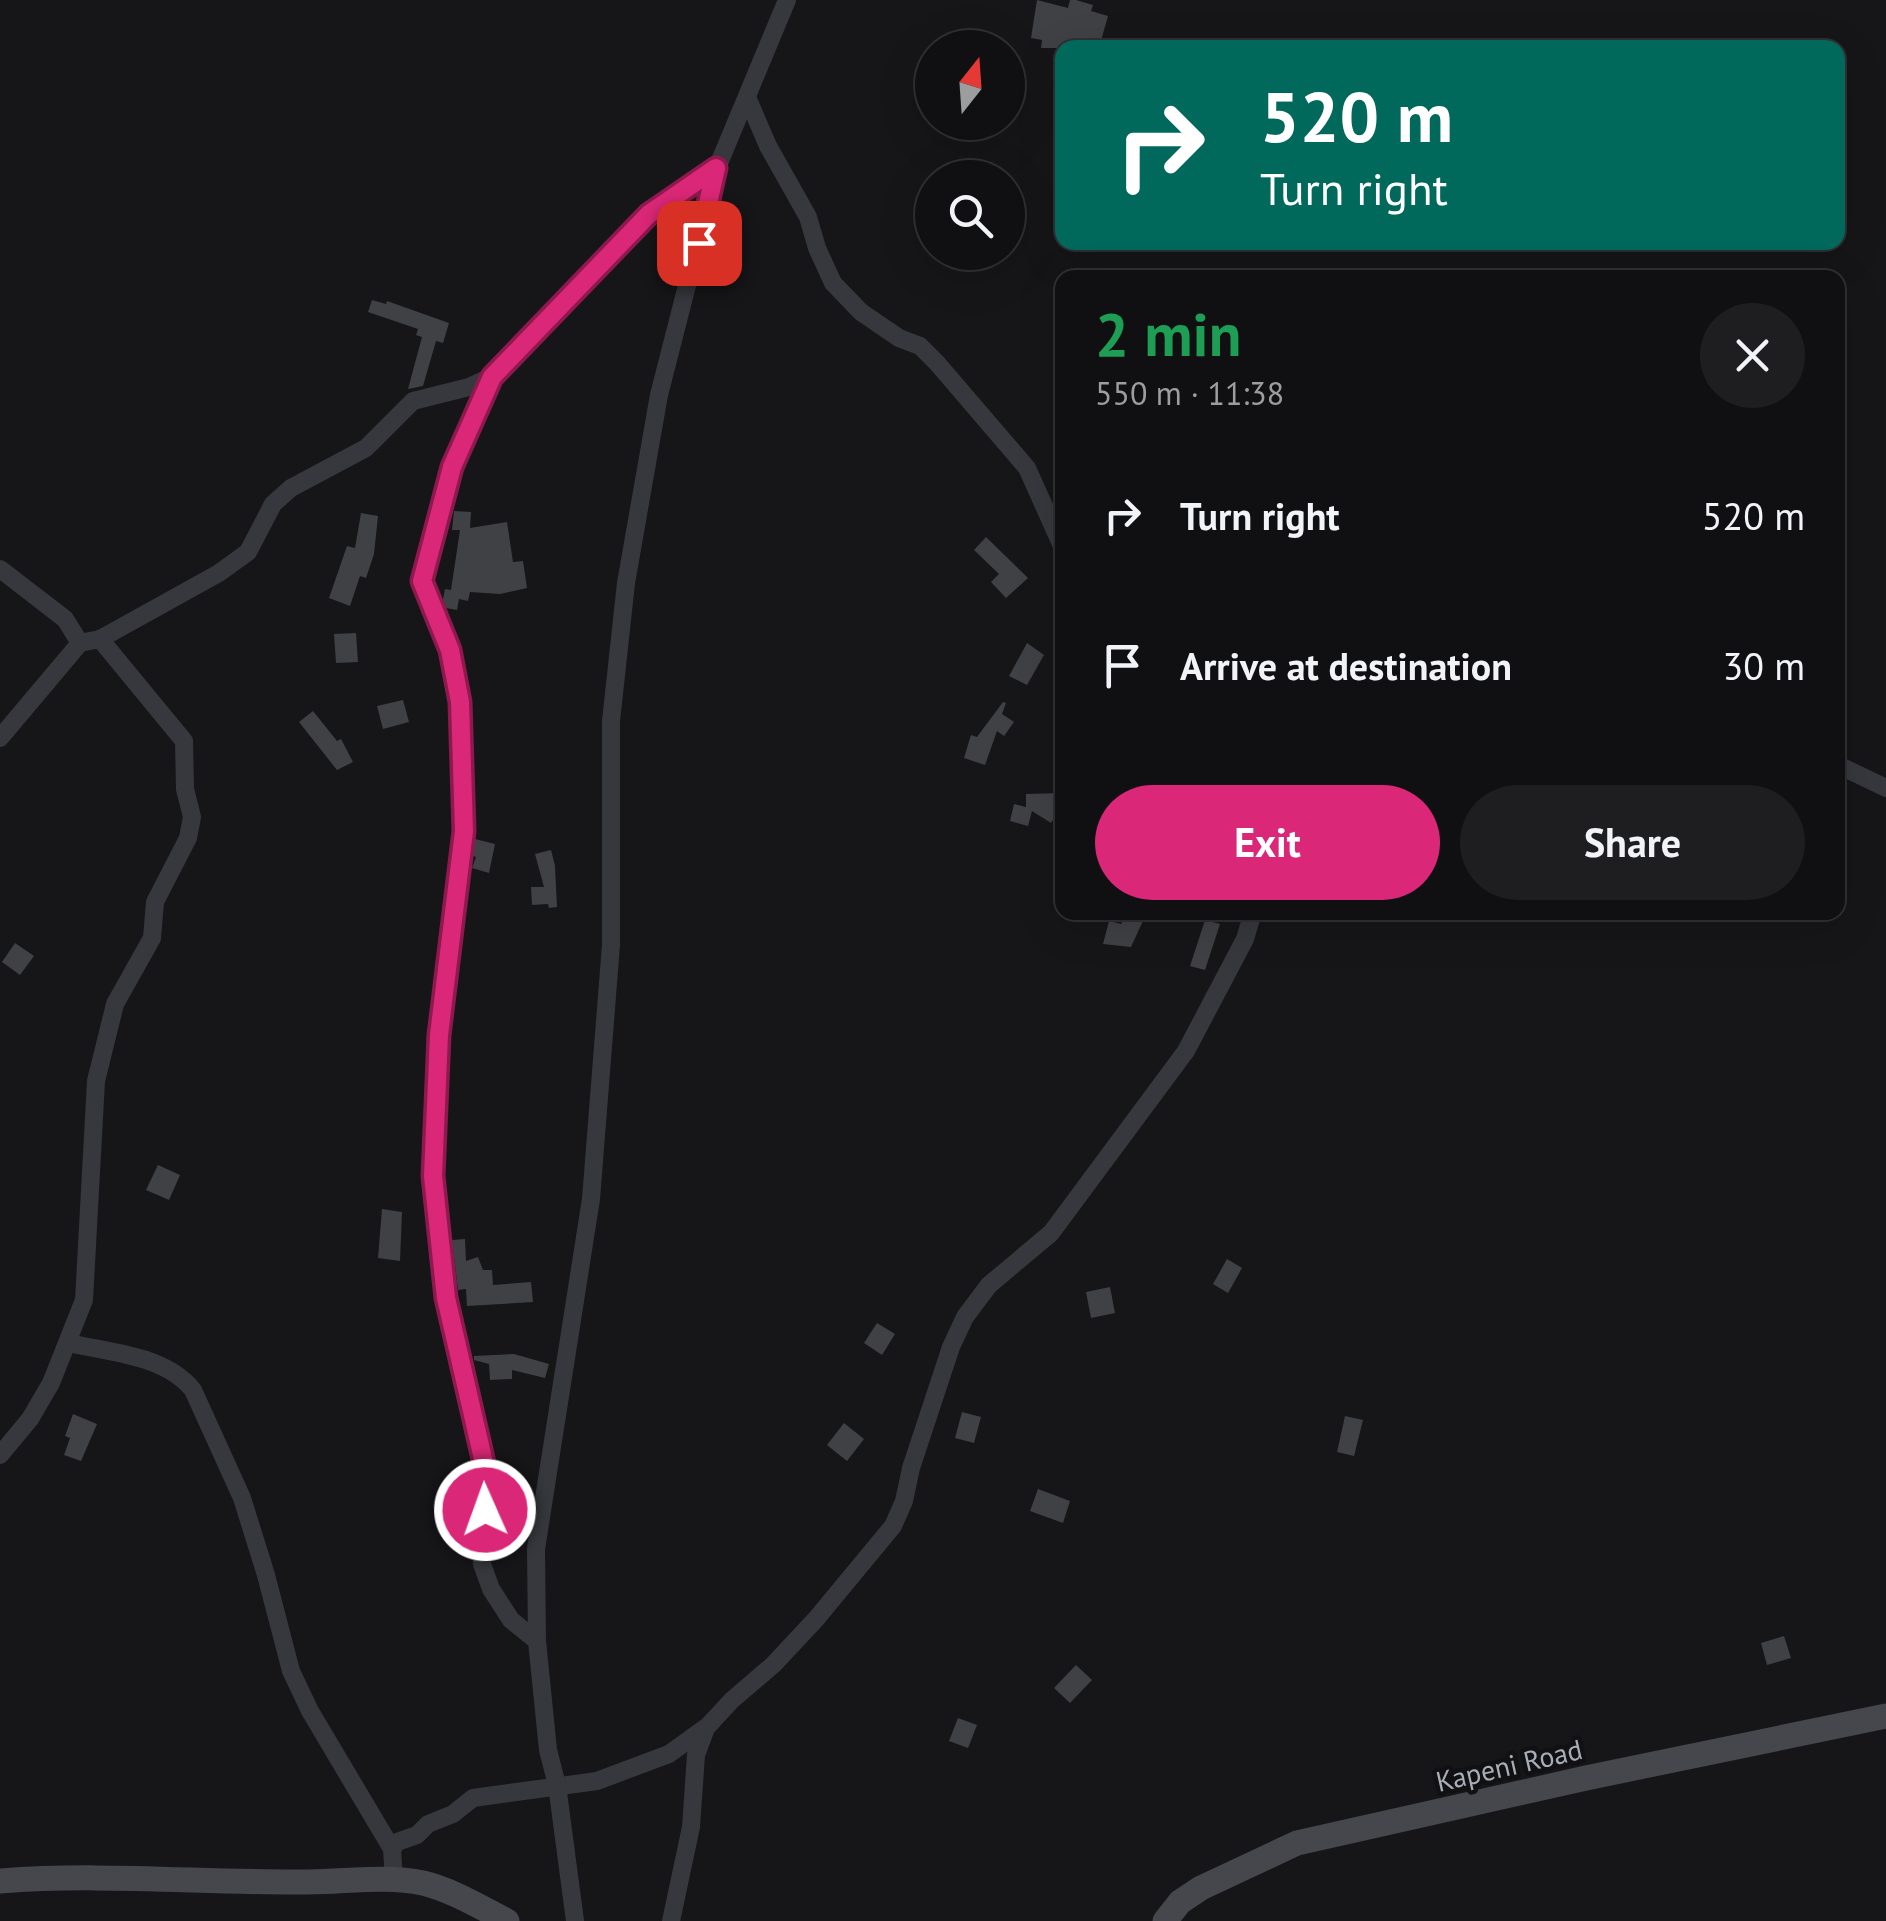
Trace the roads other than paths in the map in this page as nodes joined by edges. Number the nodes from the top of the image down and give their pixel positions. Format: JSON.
{"nodes":[{"id":1,"x":787,"y":0,"type":"edge"},
{"id":2,"x":747,"y":97,"type":"junction"},
{"id":3,"x":716,"y":168,"type":"junction"},
{"id":4,"x":492,"y":377,"type":"junction"},
{"id":5,"x":1055,"y":530,"type":"edge"},
{"id":6,"x":0,"y":569,"type":"edge"},
{"id":7,"x":100,"y":639,"type":"junction"},
{"id":8,"x":80,"y":643,"type":"junction"},
{"id":9,"x":0,"y":738,"type":"edge"},
{"id":10,"x":1845,"y":768,"type":"edge"},
{"id":11,"x":1886,"y":788,"type":"edge"},
{"id":12,"x":1251,"y":920,"type":"edge"},
{"id":13,"x":69,"y":1343,"type":"junction"},
{"id":14,"x":0,"y":1455,"type":"edge"},
{"id":15,"x":537,"y":1641,"type":"junction"},
{"id":16,"x":1886,"y":1716,"type":"edge"},
{"id":17,"x":706,"y":1728,"type":"junction"},
{"id":18,"x":557,"y":1785,"type":"junction"},
{"id":19,"x":392,"y":1849,"type":"junction"},
{"id":20,"x":394,"y":1878,"type":"junction"},
{"id":21,"x":0,"y":1882,"type":"edge"},
{"id":22,"x":506,"y":1921,"type":"edge"},
{"id":23,"x":576,"y":1921,"type":"edge"},
{"id":24,"x":672,"y":1921,"type":"edge"},
{"id":25,"x":1165,"y":1921,"type":"edge"}],
"edges":[{"from":1,"to":2,"type":"street"},
{"from":2,"to":3,"type":"street"},
{"from":2,"to":5,"type":"street"},
{"from":3,"to":4,"type":"street"},
{"from":3,"to":15,"type":"street"},
{"from":4,"to":7,"type":"street"},
{"from":4,"to":15,"type":"street"},
{"from":6,"to":8,"type":"street"},
{"from":7,"to":8,"type":"street"},
{"from":7,"to":13,"type":"street"},
{"from":8,"to":9,"type":"street"},
{"from":10,"to":11,"type":"street"},
{"from":12,"to":17,"type":"street"},
{"from":13,"to":14,"type":"street"},
{"from":13,"to":19,"type":"street"},
{"from":15,"to":18,"type":"street"},
{"from":16,"to":25,"type":"main road","name":"Kapeni Road"},
{"from":17,"to":18,"type":"street"},
{"from":17,"to":24,"type":"street"},
{"from":18,"to":19,"type":"street"},
{"from":18,"to":23,"type":"street"},
{"from":19,"to":20,"type":"street"},
{"from":20,"to":21,"type":"main road"},
{"from":20,"to":22,"type":"main road"}]}
